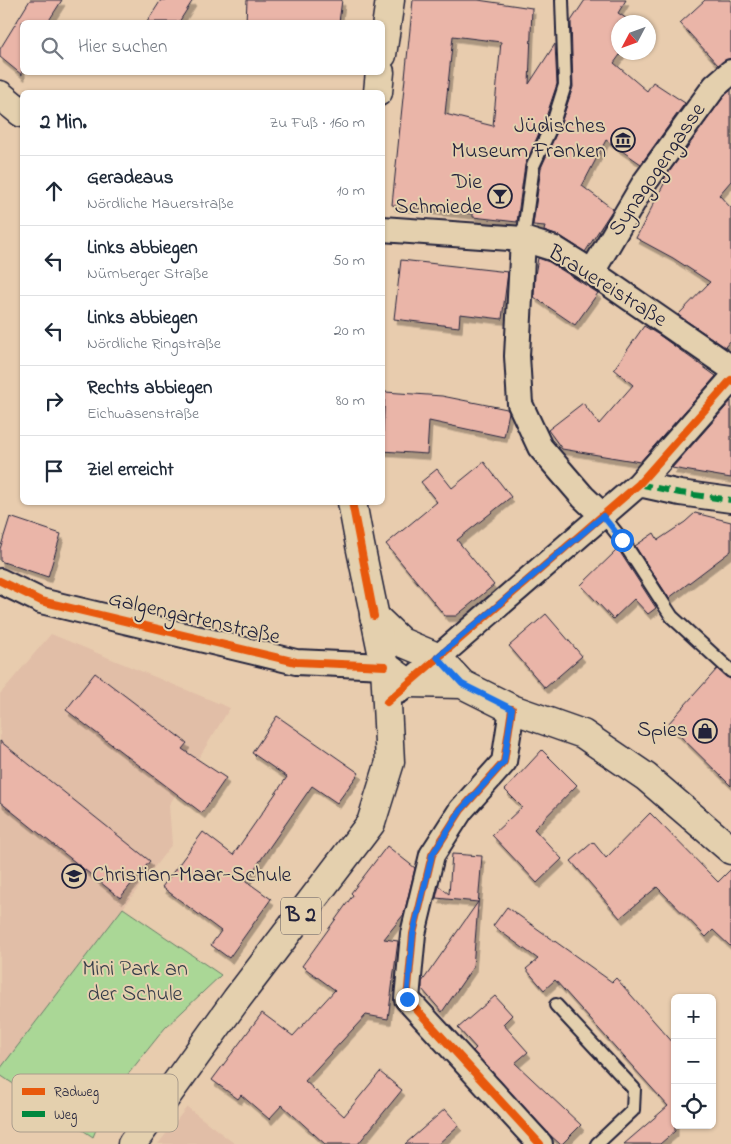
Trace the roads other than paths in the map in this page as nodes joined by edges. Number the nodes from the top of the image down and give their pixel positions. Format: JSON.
{"nodes":[{"id":1,"x":390,"y":0,"type":"edge"},
{"id":2,"x":562,"y":0,"type":"edge"},
{"id":3,"x":385,"y":34,"type":"edge"},
{"id":4,"x":731,"y":72,"type":"edge"},
{"id":5,"x":380,"y":75,"type":"edge"},
{"id":6,"x":378,"y":90,"type":"edge"},
{"id":7,"x":0,"y":95,"type":"edge"},
{"id":8,"x":20,"y":111,"type":"edge"},
{"id":9,"x":385,"y":228,"type":"edge"},
{"id":10,"x":523,"y":239,"type":"junction"},
{"id":11,"x":592,"y":272,"type":"junction"},
{"id":12,"x":731,"y":368,"type":"edge"},
{"id":13,"x":731,"y":380,"type":"edge"},
{"id":14,"x":640,"y":484,"type":"junction"},
{"id":15,"x":731,"y":500,"type":"edge"},
{"id":16,"x":353,"y":505,"type":"edge"},
{"id":17,"x":603,"y":516,"type":"junction"},
{"id":18,"x":0,"y":581,"type":"edge"},
{"id":19,"x":374,"y":616,"type":"junction"},
{"id":20,"x":437,"y":657,"type":"junction"},
{"id":21,"x":385,"y":666,"type":"junction"},
{"id":22,"x":731,"y":671,"type":"edge"},
{"id":23,"x":408,"y":683,"type":"junction"},
{"id":24,"x":462,"y":684,"type":"junction"},
{"id":25,"x":387,"y":702,"type":"junction"},
{"id":26,"x":512,"y":709,"type":"junction"},
{"id":27,"x":731,"y":850,"type":"edge"},
{"id":28,"x":556,"y":1004,"type":"dead end"},
{"id":29,"x":178,"y":1080,"type":"edge"},
{"id":30,"x":141,"y":1132,"type":"edge"},
{"id":31,"x":132,"y":1144,"type":"edge"},
{"id":32,"x":540,"y":1144,"type":"edge"},
{"id":33,"x":597,"y":1144,"type":"edge"}],
"edges":[{"from":1,"to":3,"type":"main road"},
{"from":2,"to":10,"type":"lane"},
{"from":4,"to":11,"type":"street","name":"Synagogengasse"},
{"from":5,"to":6,"type":"main road"},
{"from":7,"to":8,"type":"main road"},
{"from":9,"to":10,"type":"street","name":"Brauereistraße"},
{"from":10,"to":11,"type":"street","name":"Brauereistraße"},
{"from":10,"to":17,"type":"street"},
{"from":11,"to":12,"type":"street","name":"Brauereistraße"},
{"from":13,"to":14,"type":"street"},
{"from":14,"to":15,"type":"street"},
{"from":14,"to":17,"type":"street"},
{"from":16,"to":19,"type":"main road","number":"B 2"},
{"from":17,"to":20,"type":"street"},
{"from":17,"to":22,"type":"lane"},
{"from":18,"to":21,"type":"street","name":"Galgengartenstraße"},
{"from":19,"to":20,"type":"main road"},
{"from":19,"to":21,"type":"main road","number":"B 2"},
{"from":20,"to":21,"type":"main road"},
{"from":20,"to":23,"type":"street"},
{"from":20,"to":24,"type":"main road"},
{"from":21,"to":23,"type":"main road"},
{"from":21,"to":25,"type":"main road","number":"B 2"},
{"from":23,"to":24,"type":"main road"},
{"from":23,"to":25,"type":"street"},
{"from":24,"to":26,"type":"main road"},
{"from":25,"to":29,"type":"main road","number":"B 2"},
{"from":26,"to":27,"type":"main road"},
{"from":26,"to":32,"type":"street"},
{"from":28,"to":33,"type":"lane"},
{"from":30,"to":31,"type":"main road","number":"B 2"}]}
